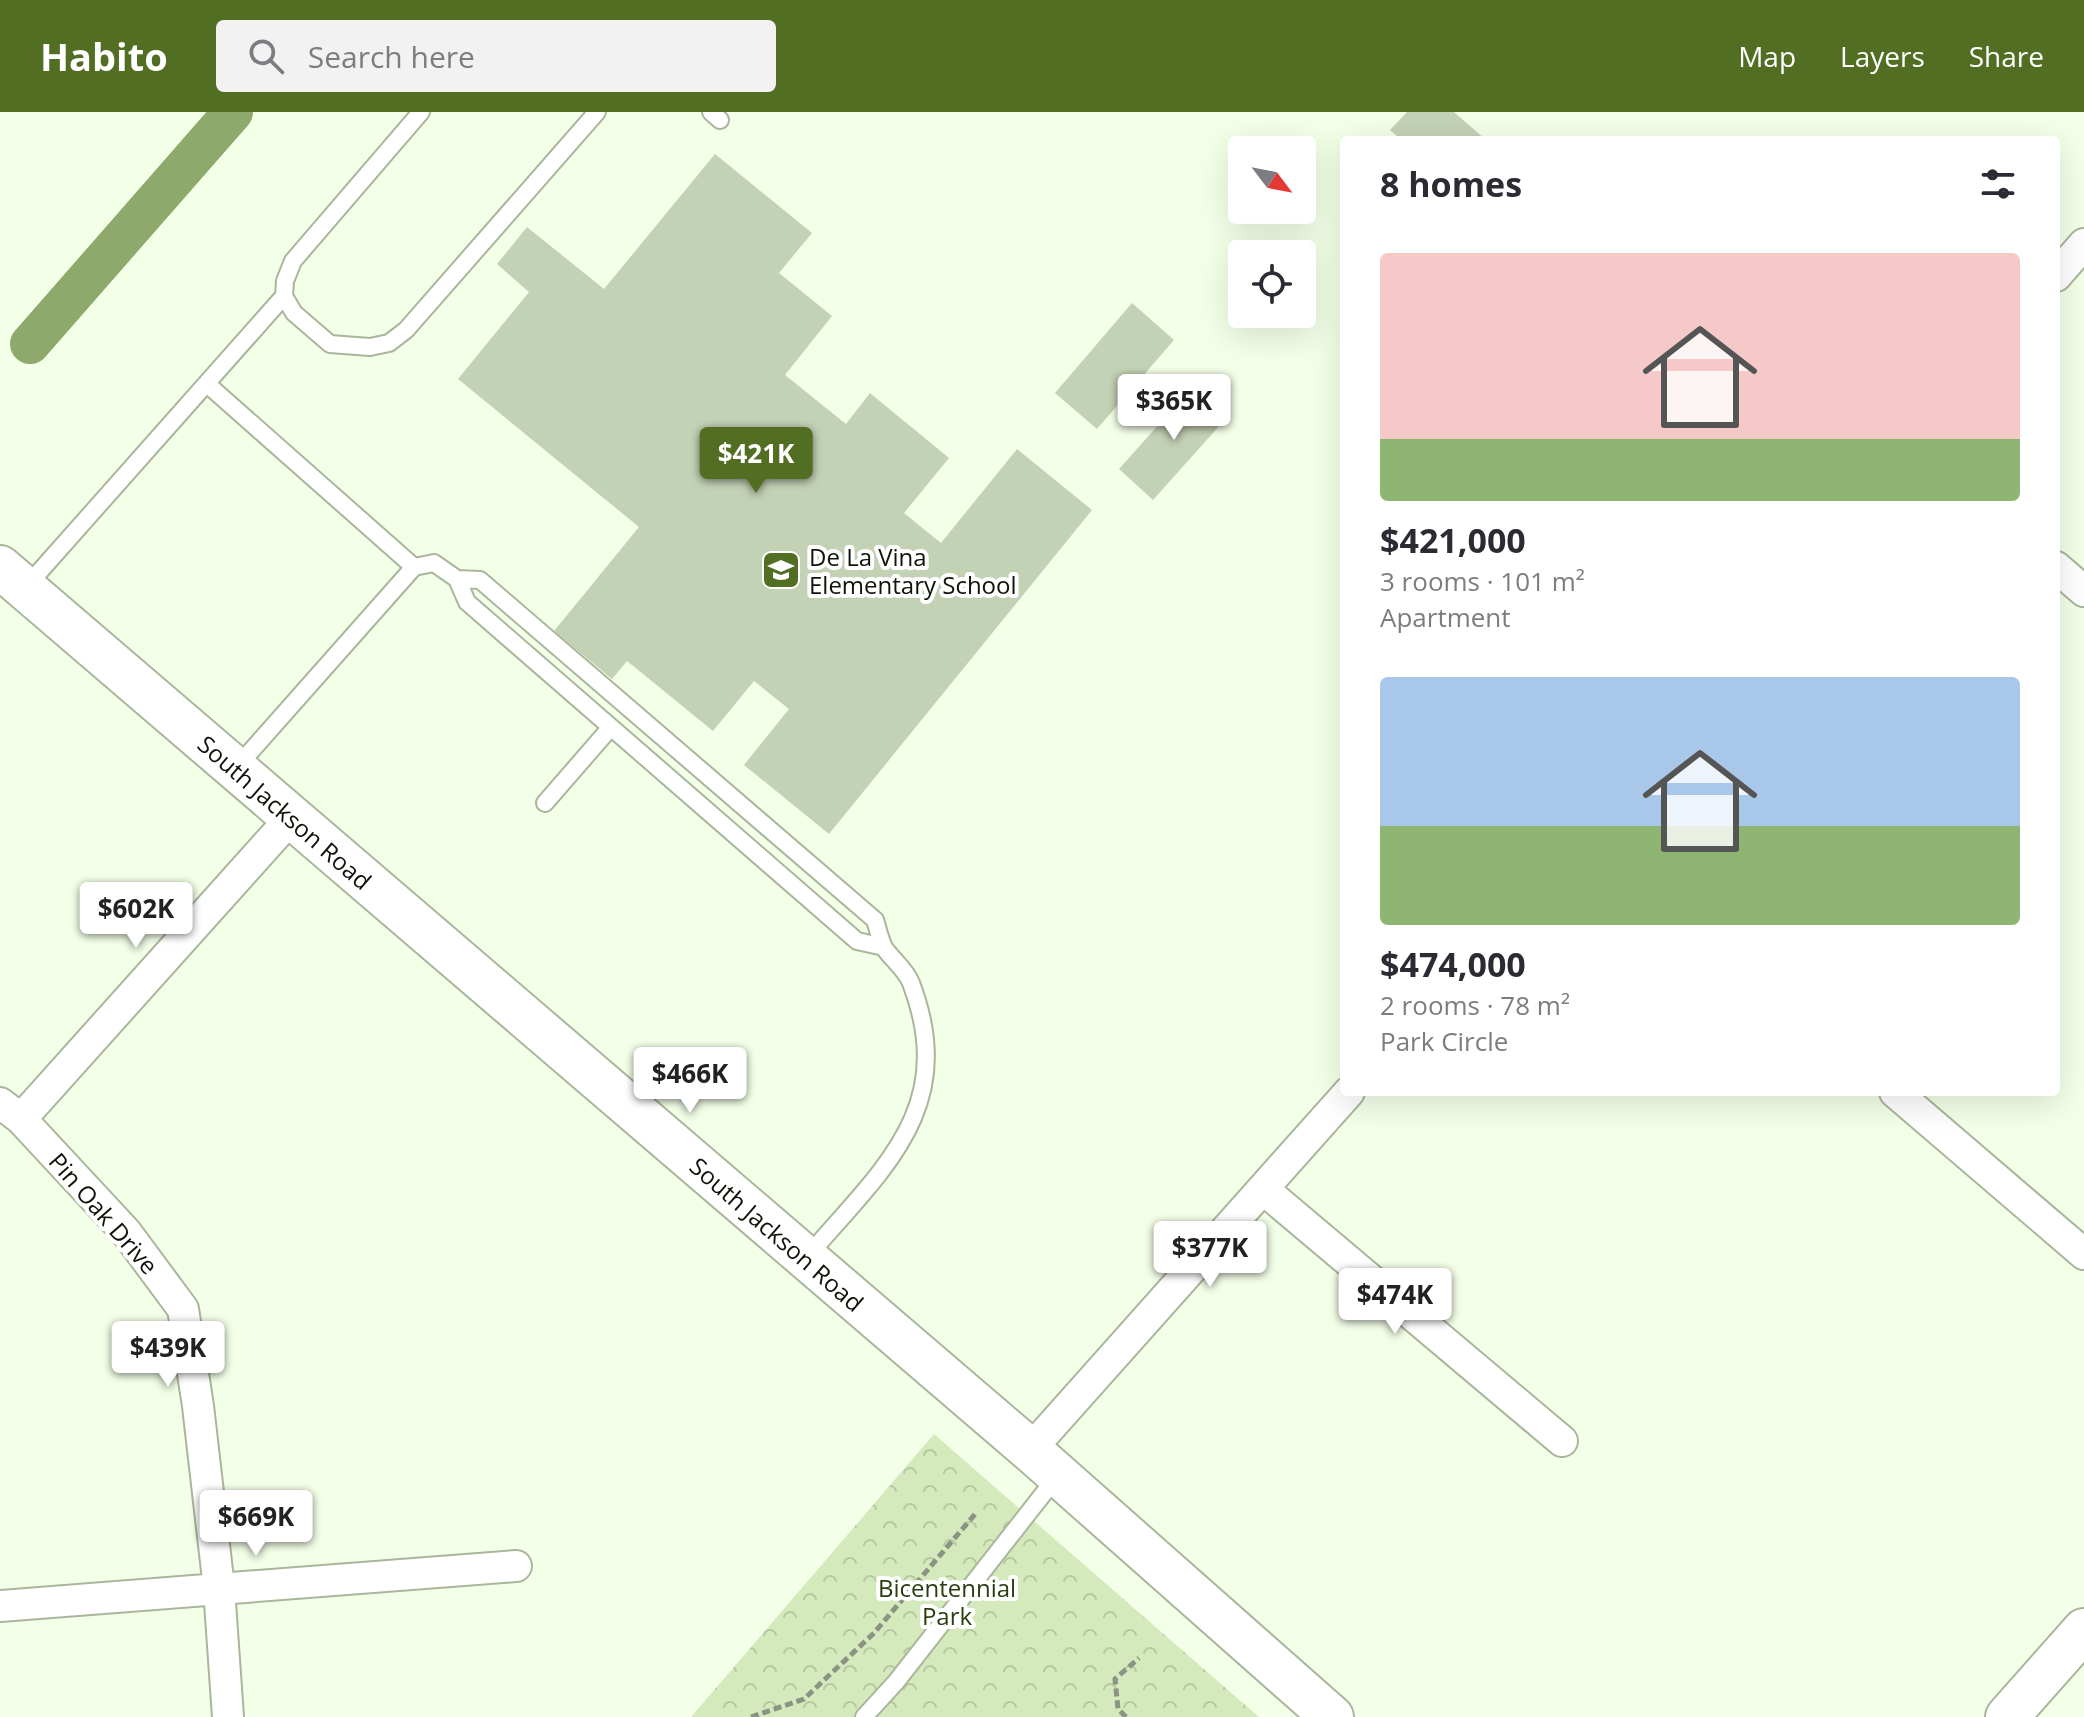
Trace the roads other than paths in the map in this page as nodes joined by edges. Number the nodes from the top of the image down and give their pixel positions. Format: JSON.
{"nodes":[{"id":1,"x":421,"y":112,"type":"edge"},
{"id":2,"x":597,"y":112,"type":"edge"},
{"id":3,"x":2084,"y":244,"type":"edge"},
{"id":4,"x":2060,"y":271,"type":"edge"},
{"id":5,"x":284,"y":296,"type":"junction"},
{"id":6,"x":207,"y":384,"type":"junction"},
{"id":7,"x":414,"y":567,"type":"junction"},
{"id":8,"x":2060,"y":570,"type":"edge"},
{"id":9,"x":12,"y":578,"type":"edge"},
{"id":10,"x":457,"y":579,"type":"junction"},
{"id":11,"x":2084,"y":591,"type":"edge"},
{"id":12,"x":611,"y":727,"type":"junction"},
{"id":13,"x":235,"y":769,"type":"junction"},
{"id":14,"x":545,"y":803,"type":"dead end"},
{"id":15,"x":291,"y":818,"type":"junction"},
{"id":16,"x":884,"y":947,"type":"junction"},
{"id":17,"x":1345,"y":1096,"type":"edge"},
{"id":18,"x":1900,"y":1096,"type":"edge"},
{"id":19,"x":10,"y":1111,"type":"edge"},
{"id":20,"x":1263,"y":1189,"type":"junction"},
{"id":21,"x":2084,"y":1254,"type":"edge"},
{"id":22,"x":806,"y":1258,"type":"junction"},
{"id":23,"x":1562,"y":1441,"type":"dead end"},
{"id":24,"x":1044,"y":1462,"type":"junction"},
{"id":25,"x":516,"y":1566,"type":"dead end"},
{"id":26,"x":219,"y":1588,"type":"junction"},
{"id":27,"x":0,"y":1606,"type":"edge"},
{"id":28,"x":2081,"y":1640,"type":"edge"},
{"id":29,"x":228,"y":1717,"type":"edge"},
{"id":30,"x":864,"y":1717,"type":"edge"},
{"id":31,"x":1332,"y":1717,"type":"edge"},
{"id":32,"x":2007,"y":1717,"type":"edge"}],
"edges":[{"from":1,"to":5,"type":"lane"},
{"from":2,"to":5,"type":"lane"},
{"from":3,"to":4,"type":"street"},
{"from":5,"to":6,"type":"lane"},
{"from":6,"to":7,"type":"lane"},
{"from":6,"to":9,"type":"lane"},
{"from":7,"to":10,"type":"lane"},
{"from":7,"to":13,"type":"lane"},
{"from":8,"to":11,"type":"street"},
{"from":9,"to":13,"type":"main road","name":"South Jackson Road"},
{"from":10,"to":12,"type":"lane"},
{"from":10,"to":16,"type":"lane"},
{"from":12,"to":14,"type":"lane"},
{"from":12,"to":16,"type":"lane"},
{"from":13,"to":15,"type":"main road","name":"South Jackson Road"},
{"from":15,"to":19,"type":"street"},
{"from":15,"to":22,"type":"main road","name":"South Jackson Road"},
{"from":16,"to":22,"type":"lane"},
{"from":17,"to":20,"type":"street"},
{"from":18,"to":21,"type":"street"},
{"from":19,"to":26,"type":"street","name":"Pin Oak Drive"},
{"from":20,"to":23,"type":"street"},
{"from":20,"to":24,"type":"street"},
{"from":22,"to":24,"type":"main road","name":"South Jackson Road"},
{"from":24,"to":30,"type":"lane"},
{"from":24,"to":31,"type":"main road","name":"South Jackson Road"},
{"from":25,"to":26,"type":"street"},
{"from":26,"to":27,"type":"street"},
{"from":26,"to":29,"type":"street","name":"Pin Oak Drive"},
{"from":28,"to":32,"type":"main road"}]}
